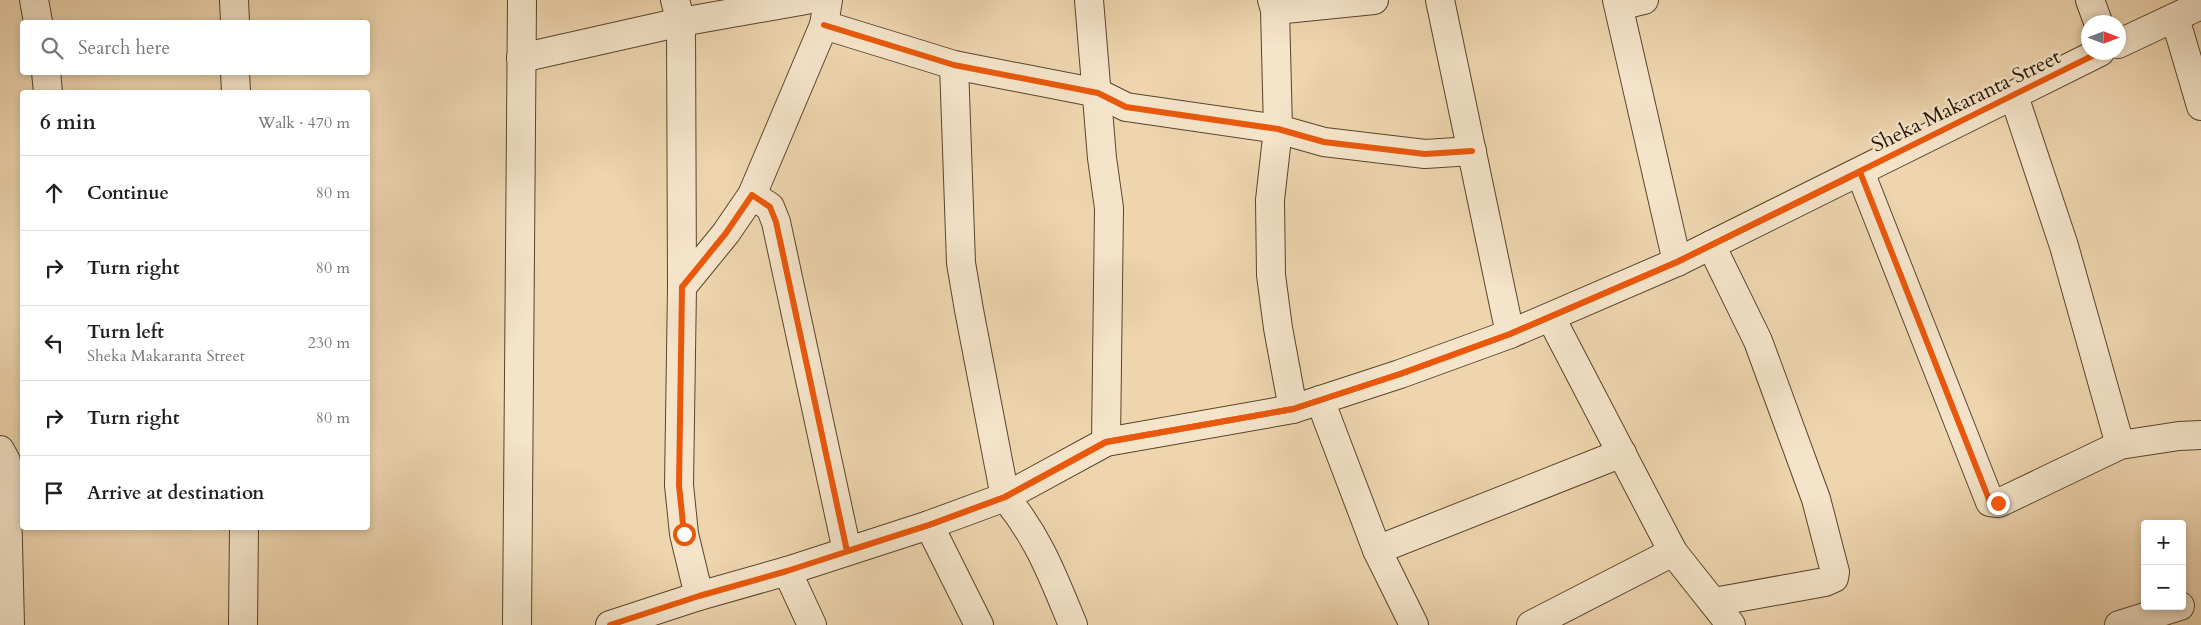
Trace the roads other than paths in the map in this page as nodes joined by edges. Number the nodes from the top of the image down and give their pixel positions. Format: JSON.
{"nodes":[{"id":1,"x":34,"y":0,"type":"edge"},
{"id":2,"x":234,"y":0,"type":"edge"},
{"id":3,"x":522,"y":0,"type":"edge"},
{"id":4,"x":806,"y":0,"type":"edge"},
{"id":5,"x":1089,"y":0,"type":"edge"},
{"id":6,"x":1374,"y":0,"type":"edge"},
{"id":7,"x":1440,"y":0,"type":"edge"},
{"id":8,"x":2090,"y":0,"type":"edge"},
{"id":9,"x":1627,"y":2,"type":"edge"},
{"id":10,"x":2201,"y":4,"type":"edge"},
{"id":11,"x":1273,"y":5,"type":"edge"},
{"id":12,"x":678,"y":11,"type":"edge"},
{"id":13,"x":826,"y":12,"type":"edge"},
{"id":14,"x":2095,"y":15,"type":"edge"},
{"id":15,"x":2175,"y":18,"type":"junction"},
{"id":16,"x":38,"y":20,"type":"edge"},
{"id":17,"x":234,"y":20,"type":"edge"},
{"id":18,"x":2126,"y":40,"type":"edge"},
{"id":19,"x":521,"y":58,"type":"junction"},
{"id":20,"x":2084,"y":60,"type":"edge"},
{"id":21,"x":954,"y":66,"type":"junction"},
{"id":22,"x":46,"y":75,"type":"edge"},
{"id":23,"x":235,"y":75,"type":"edge"},
{"id":24,"x":48,"y":90,"type":"edge"},
{"id":25,"x":236,"y":90,"type":"edge"},
{"id":26,"x":1098,"y":93,"type":"junction"},
{"id":27,"x":2014,"y":96,"type":"junction"},
{"id":28,"x":2201,"y":106,"type":"edge"},
{"id":29,"x":1278,"y":129,"type":"junction"},
{"id":30,"x":1472,"y":151,"type":"junction"},
{"id":31,"x":1860,"y":172,"type":"junction"},
{"id":32,"x":752,"y":195,"type":"junction"},
{"id":33,"x":1711,"y":245,"type":"junction"},
{"id":34,"x":1677,"y":262,"type":"junction"},
{"id":35,"x":682,"y":287,"type":"junction"},
{"id":36,"x":1551,"y":318,"type":"junction"},
{"id":37,"x":1510,"y":334,"type":"junction"},
{"id":38,"x":1320,"y":400,"type":"junction"},
{"id":39,"x":1293,"y":409,"type":"junction"},
{"id":40,"x":2201,"y":435,"type":"edge"},
{"id":41,"x":1106,"y":442,"type":"junction"},
{"id":42,"x":2120,"y":445,"type":"junction"},
{"id":43,"x":0,"y":450,"type":"edge"},
{"id":44,"x":1622,"y":454,"type":"junction"},
{"id":45,"x":1005,"y":497,"type":"junction"},
{"id":46,"x":929,"y":525,"type":"junction"},
{"id":47,"x":244,"y":530,"type":"edge"},
{"id":48,"x":1377,"y":550,"type":"junction"},
{"id":49,"x":847,"y":551,"type":"junction"},
{"id":50,"x":1673,"y":552,"type":"junction"},
{"id":51,"x":787,"y":571,"type":"junction"},
{"id":52,"x":699,"y":596,"type":"junction"},
{"id":53,"x":2201,"y":600,"type":"edge"},
{"id":54,"x":1714,"y":602,"type":"junction"},
{"id":55,"x":2186,"y":604,"type":"edge"},
{"id":56,"x":2168,"y":610,"type":"edge"},
{"id":57,"x":622,"y":624,"type":"edge"},
{"id":58,"x":10,"y":625,"type":"edge"},
{"id":59,"x":243,"y":625,"type":"edge"},
{"id":60,"x":517,"y":625,"type":"edge"},
{"id":61,"x":812,"y":625,"type":"edge"},
{"id":62,"x":979,"y":625,"type":"edge"},
{"id":63,"x":1073,"y":625,"type":"edge"},
{"id":64,"x":1414,"y":625,"type":"edge"},
{"id":65,"x":1531,"y":625,"type":"edge"},
{"id":66,"x":1731,"y":625,"type":"edge"},
{"id":67,"x":2119,"y":625,"type":"edge"}],
"edges":[{"from":1,"to":16,"type":"street"},
{"from":2,"to":17,"type":"street"},
{"from":3,"to":19,"type":"street"},
{"from":4,"to":12,"type":"street"},
{"from":5,"to":26,"type":"street"},
{"from":6,"to":11,"type":"street"},
{"from":7,"to":30,"type":"street"},
{"from":8,"to":14,"type":"street"},
{"from":9,"to":34,"type":"street"},
{"from":10,"to":15,"type":"street"},
{"from":11,"to":29,"type":"street"},
{"from":12,"to":19,"type":"street"},
{"from":12,"to":35,"type":"street"},
{"from":13,"to":21,"type":"street"},
{"from":13,"to":32,"type":"street"},
{"from":15,"to":18,"type":"street"},
{"from":15,"to":28,"type":"street"},
{"from":19,"to":60,"type":"street"},
{"from":20,"to":27,"type":"street","name":"Sheka Makaranta Street"},
{"from":21,"to":26,"type":"street"},
{"from":21,"to":45,"type":"street"},
{"from":22,"to":24,"type":"street"},
{"from":23,"to":25,"type":"street"},
{"from":26,"to":29,"type":"street"},
{"from":26,"to":41,"type":"street"},
{"from":27,"to":31,"type":"street","name":"Sheka Makaranta Street"},
{"from":27,"to":42,"type":"street"},
{"from":29,"to":30,"type":"street"},
{"from":29,"to":39,"type":"street"},
{"from":30,"to":37,"type":"street"},
{"from":31,"to":33,"type":"street","name":"Sheka Makaranta Street"},
{"from":31,"to":42,"type":"street"},
{"from":32,"to":35,"type":"street"},
{"from":32,"to":49,"type":"street"},
{"from":33,"to":34,"type":"street","name":"Sheka Makaranta Street"},
{"from":33,"to":54,"type":"street"},
{"from":34,"to":36,"type":"street","name":"Sheka Makaranta Street"},
{"from":35,"to":52,"type":"street"},
{"from":36,"to":37,"type":"street","name":"Sheka Makaranta Street"},
{"from":36,"to":44,"type":"street"},
{"from":37,"to":38,"type":"street","name":"Sheka Makaranta Street"},
{"from":38,"to":39,"type":"street","name":"Sheka Makaranta Street"},
{"from":38,"to":48,"type":"street"},
{"from":39,"to":41,"type":"street","name":"Sheka Makaranta Street"},
{"from":40,"to":42,"type":"street"},
{"from":41,"to":45,"type":"street","name":"Sheka Makaranta Street"},
{"from":43,"to":58,"type":"street"},
{"from":44,"to":48,"type":"street"},
{"from":44,"to":50,"type":"street"},
{"from":45,"to":46,"type":"street","name":"Sheka Makaranta Street"},
{"from":45,"to":63,"type":"street"},
{"from":46,"to":49,"type":"street","name":"Sheka Makaranta Street"},
{"from":46,"to":62,"type":"street"},
{"from":47,"to":59,"type":"street"},
{"from":48,"to":64,"type":"street"},
{"from":49,"to":51,"type":"street","name":"Sheka Makaranta Street"},
{"from":50,"to":54,"type":"street"},
{"from":50,"to":65,"type":"street"},
{"from":51,"to":52,"type":"street","name":"Sheka Makaranta Street"},
{"from":51,"to":61,"type":"street"},
{"from":52,"to":57,"type":"street","name":"Sheka Makaranta Street"},
{"from":53,"to":55,"type":"street"},
{"from":54,"to":66,"type":"street"},
{"from":56,"to":67,"type":"street"}]}
